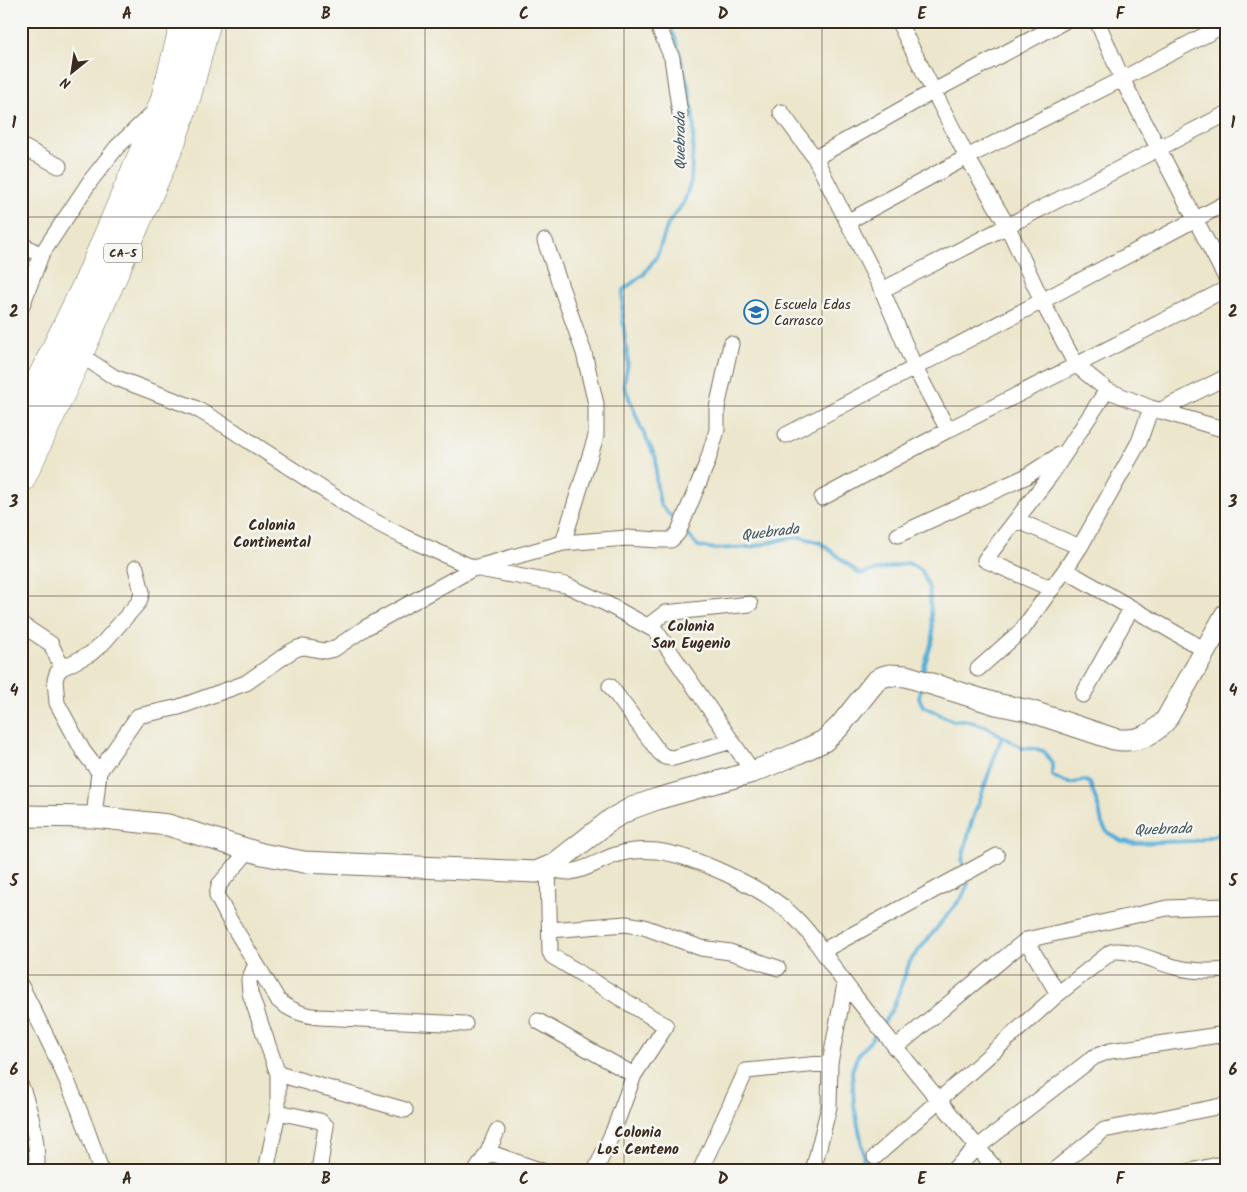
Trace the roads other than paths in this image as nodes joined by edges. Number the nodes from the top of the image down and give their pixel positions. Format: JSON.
{"nodes":[{"id":1,"x":185,"y":21,"type":"edge"},
{"id":2,"x":207,"y":21,"type":"edge"},
{"id":3,"x":656,"y":21,"type":"edge"},
{"id":4,"x":899,"y":21,"type":"edge"},
{"id":5,"x":1065,"y":21,"type":"edge"},
{"id":6,"x":1097,"y":21,"type":"edge"},
{"id":7,"x":1226,"y":24,"type":"edge"},
{"id":8,"x":1122,"y":79,"type":"junction"},
{"id":9,"x":934,"y":91,"type":"junction"},
{"id":10,"x":164,"y":102,"type":"junction"},
{"id":11,"x":782,"y":112,"type":"dead end"},
{"id":12,"x":680,"y":114,"type":"dead end"},
{"id":13,"x":1226,"y":114,"type":"edge"},
{"id":14,"x":21,"y":146,"type":"edge"},
{"id":15,"x":1159,"y":148,"type":"junction"},
{"id":16,"x":966,"y":157,"type":"junction"},
{"id":17,"x":815,"y":158,"type":"junction"},
{"id":18,"x":59,"y":166,"type":"dead end"},
{"id":19,"x":1226,"y":203,"type":"edge"},
{"id":20,"x":1195,"y":218,"type":"junction"},
{"id":21,"x":847,"y":222,"type":"junction"},
{"id":22,"x":1007,"y":225,"type":"junction"},
{"id":23,"x":545,"y":241,"type":"dead end"},
{"id":24,"x":21,"y":244,"type":"edge"},
{"id":25,"x":41,"y":255,"type":"junction"},
{"id":26,"x":1226,"y":278,"type":"edge"},
{"id":27,"x":1226,"y":288,"type":"edge"},
{"id":28,"x":882,"y":290,"type":"junction"},
{"id":29,"x":1042,"y":301,"type":"junction"},
{"id":30,"x":21,"y":308,"type":"edge"},
{"id":31,"x":731,"y":344,"type":"dead end"},
{"id":32,"x":79,"y":354,"type":"junction"},
{"id":33,"x":1076,"y":365,"type":"junction"},
{"id":34,"x":915,"y":368,"type":"junction"},
{"id":35,"x":1226,"y":377,"type":"edge"},
{"id":36,"x":1106,"y":390,"type":"junction"},
{"id":37,"x":1155,"y":409,"type":"junction"},
{"id":38,"x":21,"y":420,"type":"edge"},
{"id":39,"x":948,"y":430,"type":"junction"},
{"id":40,"x":1226,"y":430,"type":"edge"},
{"id":41,"x":786,"y":435,"type":"dead end"},
{"id":42,"x":1067,"y":451,"type":"junction"},
{"id":43,"x":21,"y":479,"type":"edge"},
{"id":44,"x":822,"y":498,"type":"dead end"},
{"id":45,"x":1016,"y":520,"type":"junction"},
{"id":46,"x":898,"y":535,"type":"dead end"},
{"id":47,"x":563,"y":544,"type":"junction"},
{"id":48,"x":1080,"y":548,"type":"junction"},
{"id":49,"x":136,"y":568,"type":"dead end"},
{"id":50,"x":474,"y":568,"type":"junction"},
{"id":51,"x":1065,"y":570,"type":"junction"},
{"id":52,"x":1052,"y":589,"type":"junction"},
{"id":53,"x":750,"y":604,"type":"dead end"},
{"id":54,"x":1131,"y":609,"type":"junction"},
{"id":55,"x":1225,"y":617,"type":"edge"},
{"id":56,"x":21,"y":624,"type":"edge"},
{"id":57,"x":648,"y":626,"type":"junction"},
{"id":58,"x":1205,"y":650,"type":"junction"},
{"id":59,"x":62,"y":668,"type":"junction"},
{"id":60,"x":978,"y":668,"type":"dead end"},
{"id":61,"x":610,"y":686,"type":"dead end"},
{"id":62,"x":1083,"y":695,"type":"dead end"},
{"id":63,"x":732,"y":741,"type":"junction"},
{"id":64,"x":99,"y":772,"type":"junction"},
{"id":65,"x":753,"y":772,"type":"junction"},
{"id":66,"x":21,"y":816,"type":"edge"},
{"id":67,"x":94,"y":817,"type":"junction"},
{"id":68,"x":249,"y":850,"type":"junction"},
{"id":69,"x":997,"y":856,"type":"dead end"},
{"id":70,"x":548,"y":868,"type":"junction"},
{"id":71,"x":1226,"y":906,"type":"edge"},
{"id":72,"x":550,"y":930,"type":"junction"},
{"id":73,"x":1026,"y":940,"type":"junction"},
{"id":74,"x":824,"y":950,"type":"junction"},
{"id":75,"x":256,"y":964,"type":"junction"},
{"id":76,"x":778,"y":968,"type":"dead end"},
{"id":77,"x":1226,"y":970,"type":"edge"},
{"id":78,"x":845,"y":984,"type":"junction"},
{"id":79,"x":21,"y":986,"type":"edge"},
{"id":80,"x":1058,"y":994,"type":"junction"},
{"id":81,"x":538,"y":1020,"type":"dead end"},
{"id":82,"x":465,"y":1024,"type":"dead end"},
{"id":83,"x":1226,"y":1034,"type":"edge"},
{"id":84,"x":893,"y":1044,"type":"junction"},
{"id":85,"x":830,"y":1063,"type":"junction"},
{"id":86,"x":278,"y":1074,"type":"junction"},
{"id":87,"x":634,"y":1076,"type":"junction"},
{"id":88,"x":21,"y":1086,"type":"edge"},
{"id":89,"x":937,"y":1100,"type":"junction"},
{"id":90,"x":1226,"y":1105,"type":"edge"},
{"id":91,"x":405,"y":1110,"type":"dead end"},
{"id":92,"x":278,"y":1112,"type":"junction"},
{"id":93,"x":497,"y":1131,"type":"dead end"},
{"id":94,"x":978,"y":1148,"type":"junction"},
{"id":95,"x":488,"y":1152,"type":"junction"},
{"id":96,"x":875,"y":1157,"type":"dead end"},
{"id":97,"x":1226,"y":1163,"type":"edge"},
{"id":98,"x":37,"y":1171,"type":"edge"},
{"id":99,"x":101,"y":1171,"type":"edge"},
{"id":100,"x":266,"y":1171,"type":"edge"},
{"id":101,"x":318,"y":1171,"type":"edge"},
{"id":102,"x":476,"y":1171,"type":"edge"},
{"id":103,"x":542,"y":1171,"type":"edge"},
{"id":104,"x":595,"y":1171,"type":"edge"},
{"id":105,"x":700,"y":1171,"type":"edge"},
{"id":106,"x":813,"y":1171,"type":"edge"},
{"id":107,"x":952,"y":1171,"type":"edge"},
{"id":108,"x":997,"y":1171,"type":"edge"},
{"id":109,"x":1053,"y":1171,"type":"edge"},
{"id":110,"x":1191,"y":1171,"type":"edge"}],
"edges":[{"from":1,"to":10,"type":"highway","number":"CA-5"},
{"from":2,"to":32,"type":"highway","number":"CA-5"},
{"from":3,"to":12,"type":"street"},
{"from":4,"to":9,"type":"street"},
{"from":5,"to":9,"type":"street"},
{"from":6,"to":8,"type":"street"},
{"from":7,"to":8,"type":"street"},
{"from":8,"to":15,"type":"street"},
{"from":8,"to":16,"type":"street"},
{"from":9,"to":16,"type":"street"},
{"from":9,"to":17,"type":"street"},
{"from":10,"to":25,"type":"street"},
{"from":10,"to":38,"type":"highway","number":"CA-5"},
{"from":11,"to":17,"type":"street"},
{"from":13,"to":15,"type":"street"},
{"from":14,"to":18,"type":"street"},
{"from":15,"to":20,"type":"street"},
{"from":15,"to":22,"type":"street"},
{"from":16,"to":21,"type":"street"},
{"from":16,"to":22,"type":"street"},
{"from":17,"to":21,"type":"street"},
{"from":19,"to":20,"type":"street"},
{"from":20,"to":26,"type":"street"},
{"from":20,"to":29,"type":"street"},
{"from":21,"to":28,"type":"street"},
{"from":22,"to":28,"type":"street"},
{"from":22,"to":29,"type":"street"},
{"from":23,"to":47,"type":"street"},
{"from":24,"to":25,"type":"street"},
{"from":25,"to":30,"type":"street"},
{"from":27,"to":33,"type":"street"},
{"from":28,"to":34,"type":"street"},
{"from":29,"to":33,"type":"street"},
{"from":29,"to":34,"type":"street"},
{"from":31,"to":47,"type":"street"},
{"from":32,"to":43,"type":"highway","number":"CA-5"},
{"from":32,"to":50,"type":"street"},
{"from":33,"to":36,"type":"street"},
{"from":33,"to":39,"type":"street"},
{"from":34,"to":39,"type":"street"},
{"from":34,"to":41,"type":"street"},
{"from":35,"to":37,"type":"street"},
{"from":36,"to":37,"type":"street"},
{"from":36,"to":42,"type":"street"},
{"from":37,"to":40,"type":"street"},
{"from":37,"to":48,"type":"street"},
{"from":39,"to":44,"type":"street"},
{"from":42,"to":45,"type":"street"},
{"from":42,"to":46,"type":"street"},
{"from":45,"to":48,"type":"street"},
{"from":45,"to":52,"type":"street"},
{"from":47,"to":50,"type":"street"},
{"from":48,"to":51,"type":"street"},
{"from":49,"to":59,"type":"street"},
{"from":50,"to":57,"type":"street"},
{"from":50,"to":64,"type":"street"},
{"from":51,"to":52,"type":"street"},
{"from":51,"to":54,"type":"street"},
{"from":52,"to":60,"type":"street"},
{"from":53,"to":57,"type":"street"},
{"from":54,"to":58,"type":"street"},
{"from":54,"to":62,"type":"street"},
{"from":55,"to":58,"type":"street"},
{"from":56,"to":59,"type":"street"},
{"from":57,"to":63,"type":"street"},
{"from":58,"to":65,"type":"street"},
{"from":59,"to":64,"type":"street"},
{"from":61,"to":63,"type":"street"},
{"from":63,"to":65,"type":"street"},
{"from":64,"to":67,"type":"street"},
{"from":65,"to":70,"type":"street"},
{"from":66,"to":67,"type":"street"},
{"from":67,"to":68,"type":"street"},
{"from":68,"to":70,"type":"street"},
{"from":68,"to":75,"type":"street"},
{"from":69,"to":74,"type":"street"},
{"from":70,"to":72,"type":"street"},
{"from":70,"to":74,"type":"street"},
{"from":71,"to":73,"type":"street"},
{"from":72,"to":76,"type":"street"},
{"from":72,"to":87,"type":"street"},
{"from":73,"to":80,"type":"street"},
{"from":73,"to":84,"type":"street"},
{"from":74,"to":78,"type":"street"},
{"from":75,"to":82,"type":"street"},
{"from":75,"to":86,"type":"street"},
{"from":77,"to":80,"type":"street"},
{"from":78,"to":84,"type":"street"},
{"from":78,"to":85,"type":"street"},
{"from":79,"to":99,"type":"street"},
{"from":80,"to":89,"type":"street"},
{"from":81,"to":87,"type":"street"},
{"from":83,"to":94,"type":"street"},
{"from":84,"to":89,"type":"street"},
{"from":85,"to":105,"type":"street"},
{"from":85,"to":106,"type":"street"},
{"from":86,"to":91,"type":"street"},
{"from":86,"to":92,"type":"street"},
{"from":87,"to":104,"type":"street"},
{"from":88,"to":98,"type":"street"},
{"from":89,"to":94,"type":"street"},
{"from":89,"to":96,"type":"street"},
{"from":90,"to":109,"type":"street"},
{"from":92,"to":100,"type":"street"},
{"from":92,"to":101,"type":"street"},
{"from":93,"to":95,"type":"street"},
{"from":94,"to":107,"type":"street"},
{"from":94,"to":108,"type":"street"},
{"from":95,"to":102,"type":"street"},
{"from":95,"to":103,"type":"street"},
{"from":97,"to":110,"type":"street"}]}
